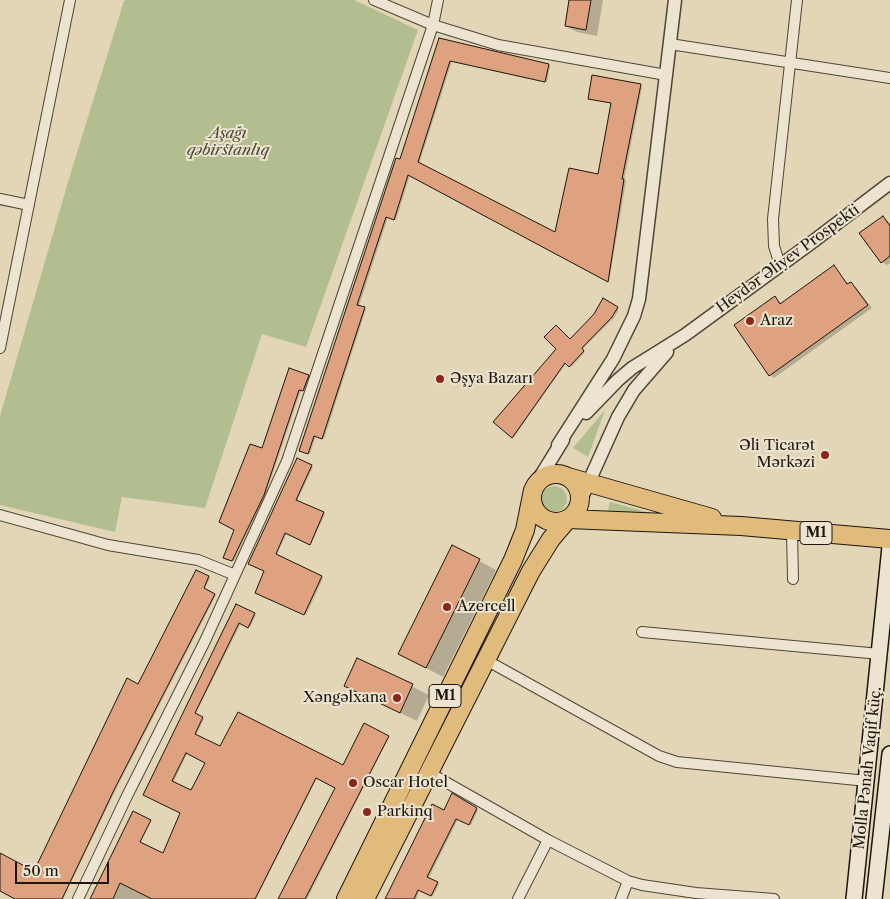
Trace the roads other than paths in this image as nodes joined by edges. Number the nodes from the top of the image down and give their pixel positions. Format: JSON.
{"nodes":[{"id":1,"x":70,"y":0,"type":"edge"},
{"id":2,"x":374,"y":0,"type":"edge"},
{"id":3,"x":438,"y":0,"type":"edge"},
{"id":4,"x":675,"y":0,"type":"edge"},
{"id":5,"x":797,"y":0,"type":"edge"},
{"id":6,"x":433,"y":25,"type":"junction"},
{"id":7,"x":670,"y":44,"type":"junction"},
{"id":8,"x":790,"y":62,"type":"junction"},
{"id":9,"x":666,"y":75,"type":"junction"},
{"id":10,"x":890,"y":78,"type":"edge"},
{"id":11,"x":890,"y":182,"type":"edge"},
{"id":12,"x":0,"y":199,"type":"edge"},
{"id":13,"x":29,"y":205,"type":"junction"},
{"id":14,"x":780,"y":265,"type":"junction"},
{"id":15,"x":685,"y":335,"type":"junction"},
{"id":16,"x":0,"y":348,"type":"edge"},
{"id":17,"x":558,"y":445,"type":"junction"},
{"id":18,"x":568,"y":477,"type":"junction"},
{"id":19,"x":588,"y":483,"type":"junction"},
{"id":20,"x":535,"y":486,"type":"junction"},
{"id":21,"x":573,"y":513,"type":"junction"},
{"id":22,"x":0,"y":515,"type":"edge"},
{"id":23,"x":741,"y":526,"type":"junction"},
{"id":24,"x":792,"y":531,"type":"junction"},
{"id":25,"x":890,"y":539,"type":"edge"},
{"id":26,"x":890,"y":547,"type":"edge"},
{"id":27,"x":235,"y":575,"type":"junction"},
{"id":28,"x":793,"y":579,"type":"dead end"},
{"id":29,"x":642,"y":632,"type":"dead end"},
{"id":30,"x":880,"y":654,"type":"junction"},
{"id":31,"x":486,"y":660,"type":"junction"},
{"id":32,"x":890,"y":754,"type":"edge"},
{"id":33,"x":428,"y":772,"type":"junction"},
{"id":34,"x":866,"y":781,"type":"junction"},
{"id":35,"x":889,"y":782,"type":"edge"},
{"id":36,"x":548,"y":840,"type":"junction"},
{"id":37,"x":628,"y":881,"type":"junction"},
{"id":38,"x":696,"y":896,"type":"edge"},
{"id":39,"x":78,"y":899,"type":"edge"},
{"id":40,"x":346,"y":899,"type":"edge"},
{"id":41,"x":365,"y":899,"type":"edge"},
{"id":42,"x":518,"y":899,"type":"edge"},
{"id":43,"x":621,"y":899,"type":"edge"},
{"id":44,"x":774,"y":899,"type":"edge"},
{"id":45,"x":854,"y":899,"type":"edge"},
{"id":46,"x":874,"y":899,"type":"edge"}],
"edges":[{"from":1,"to":13,"type":"street"},
{"from":2,"to":6,"type":"street"},
{"from":3,"to":6,"type":"street"},
{"from":4,"to":7,"type":"street"},
{"from":5,"to":8,"type":"street"},
{"from":6,"to":9,"type":"street"},
{"from":6,"to":27,"type":"street"},
{"from":7,"to":8,"type":"street"},
{"from":7,"to":9,"type":"street"},
{"from":8,"to":10,"type":"street"},
{"from":8,"to":14,"type":"street"},
{"from":9,"to":17,"type":"street"},
{"from":11,"to":14,"type":"street","name":"Heydər Əliyev Prospekti"},
{"from":12,"to":13,"type":"street"},
{"from":13,"to":16,"type":"street"},
{"from":14,"to":15,"type":"street","name":"Heydər Əliyev Prospekti"},
{"from":15,"to":17,"type":"street","name":"Heydər Əliyev Prospekti"},
{"from":15,"to":19,"type":"street","name":"Heydər Əliyev Prospekti"},
{"from":17,"to":20,"type":"street","name":"Heydər Əliyev Prospekti"},
{"from":18,"to":19,"type":"highway"},
{"from":18,"to":20,"type":"highway"},
{"from":18,"to":21,"type":"highway"},
{"from":19,"to":21,"type":"street","name":"Heydər Əliyev Prospekti"},
{"from":19,"to":23,"type":"highway"},
{"from":20,"to":21,"type":"highway"},
{"from":20,"to":40,"type":"highway","name":"Heydər Əliyev Prospekti","number":"M1"},
{"from":21,"to":23,"type":"highway"},
{"from":21,"to":31,"type":"highway","name":"Heydər Əliyev Prospekti","number":"M1"},
{"from":22,"to":27,"type":"street"},
{"from":23,"to":24,"type":"highway","number":"M1"},
{"from":24,"to":25,"type":"highway","number":"M1"},
{"from":24,"to":28,"type":"street"},
{"from":26,"to":30,"type":"main road","name":"Molla Pənah Vaqif küç."},
{"from":27,"to":39,"type":"street"},
{"from":29,"to":30,"type":"street"},
{"from":30,"to":34,"type":"main road","name":"Molla Pənah Vaqif küç."},
{"from":31,"to":33,"type":"highway","name":"Heydər Əliyev Prospekti","number":"M1"},
{"from":31,"to":34,"type":"street"},
{"from":32,"to":35,"type":"main road","name":"Molla Pənah Vaqif küç."},
{"from":33,"to":36,"type":"street"},
{"from":33,"to":41,"type":"highway","name":"Heydər Əliyev Prospekti","number":"M1"},
{"from":34,"to":45,"type":"main road","name":"Molla Pənah Vaqif küç."},
{"from":35,"to":46,"type":"main road","name":"Molla Pənah Vaqif küç."},
{"from":36,"to":37,"type":"street"},
{"from":36,"to":42,"type":"street"},
{"from":37,"to":38,"type":"street"},
{"from":37,"to":43,"type":"street"},
{"from":38,"to":44,"type":"street"}]}
